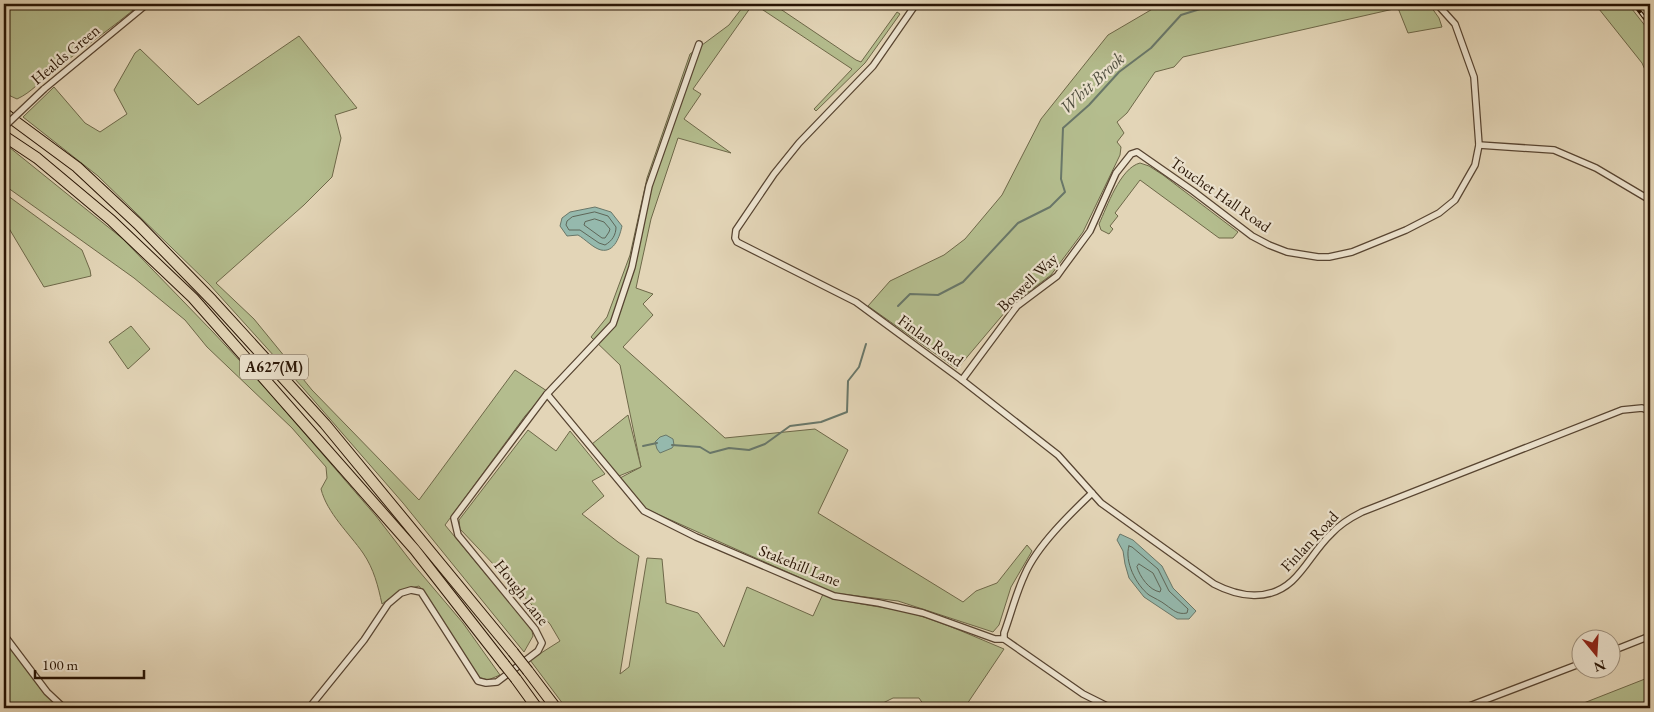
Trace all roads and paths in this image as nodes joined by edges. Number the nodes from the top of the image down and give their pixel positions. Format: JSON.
{"nodes":[{"id":1,"x":147,"y":4,"type":"edge"},
{"id":2,"x":916,"y":4,"type":"edge"},
{"id":3,"x":1437,"y":4,"type":"edge"},
{"id":4,"x":699,"y":44,"type":"dead end"},
{"id":5,"x":4,"y":114,"type":"edge"},
{"id":6,"x":4,"y":127,"type":"edge"},
{"id":7,"x":4,"y":136,"type":"edge"},
{"id":8,"x":1479,"y":145,"type":"junction"},
{"id":9,"x":1137,"y":152,"type":"joint"},
{"id":10,"x":1650,"y":200,"type":"edge"},
{"id":11,"x":962,"y":380,"type":"junction"},
{"id":12,"x":547,"y":394,"type":"junction"},
{"id":13,"x":1650,"y":411,"type":"edge"},
{"id":14,"x":1650,"y":430,"type":"edge"},
{"id":15,"x":1092,"y":493,"type":"junction"},
{"id":16,"x":4,"y":635,"type":"edge"},
{"id":17,"x":1650,"y":636,"type":"edge"},
{"id":18,"x":1004,"y":639,"type":"junction"},
{"id":19,"x":1622,"y":647,"type":"edge"},
{"id":20,"x":1572,"y":667,"type":"edge"},
{"id":21,"x":64,"y":708,"type":"edge"},
{"id":22,"x":309,"y":708,"type":"edge"},
{"id":23,"x":537,"y":708,"type":"edge"},
{"id":24,"x":556,"y":708,"type":"edge"},
{"id":25,"x":1111,"y":708,"type":"edge"},
{"id":26,"x":1464,"y":708,"type":"edge"}],
"edges":[{"from":1,"to":6,"type":"street","name":"Healds Green","bridge":true},
{"from":2,"to":11,"type":"street","name":"Finlan Road"},
{"from":3,"to":8,"type":"street","name":"Touchet Hall Road"},
{"from":4,"to":12,"type":"street"},
{"from":5,"to":24,"type":"highway","number":"A627(M)","bridge":true},
{"from":7,"to":23,"type":"highway","number":"A627(M)","bridge":true},
{"from":8,"to":9,"type":"street","name":"Touchet Hall Road"},
{"from":8,"to":10,"type":"street"},
{"from":9,"to":11,"type":"street","name":"Boswell Way"},
{"from":11,"to":15,"type":"street","name":"Finlan Road"},
{"from":12,"to":18,"type":"street","name":"Stakehill Lane"},
{"from":12,"to":22,"type":"street","name":"Hough Lane"},
{"from":13,"to":14,"type":"street"},
{"from":13,"to":15,"type":"street","name":"Finlan Road"},
{"from":15,"to":18,"type":"street"},
{"from":16,"to":21,"type":"street"},
{"from":17,"to":19,"type":"street"},
{"from":18,"to":25,"type":"street","name":"Stakehill Lane"},
{"from":20,"to":26,"type":"street"}]}
